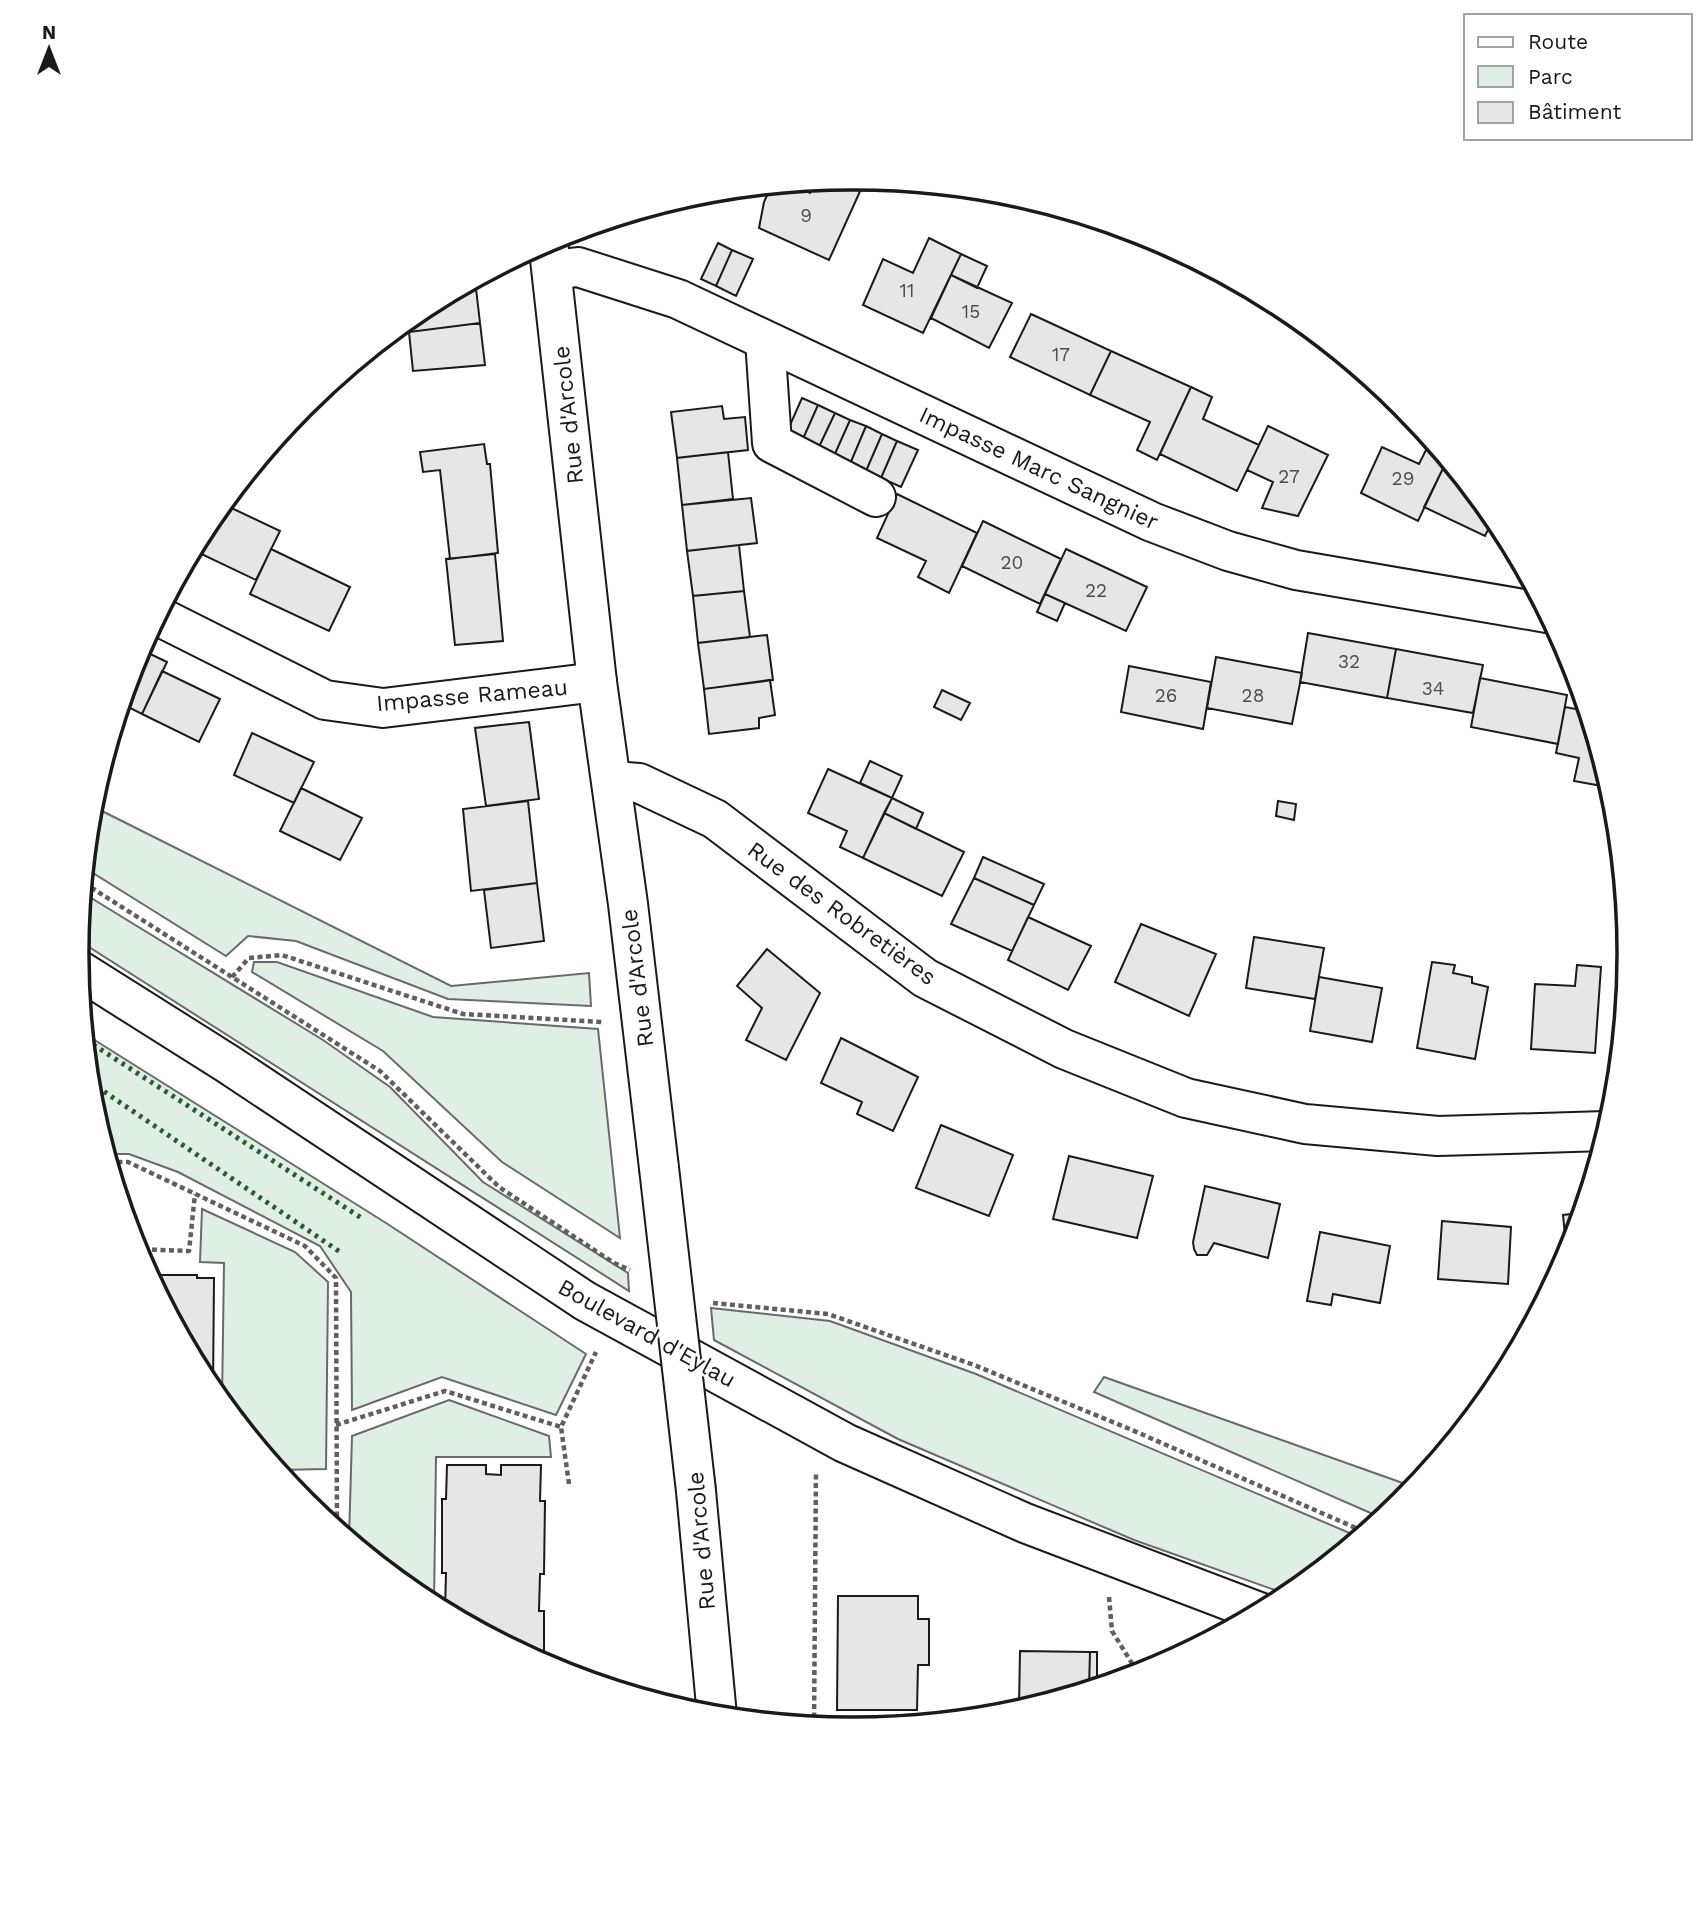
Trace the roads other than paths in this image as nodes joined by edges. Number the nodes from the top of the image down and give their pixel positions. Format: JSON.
{"nodes":[{"id":1,"x":550,"y":256,"type":"edge"},
{"id":2,"x":765,"y":340,"type":"junction"},
{"id":3,"x":876,"y":497,"type":"dead end"},
{"id":4,"x":1535,"y":611,"type":"edge"},
{"id":5,"x":166,"y":620,"type":"edge"},
{"id":6,"x":597,"y":682,"type":"junction"},
{"id":7,"x":612,"y":781,"type":"junction"},
{"id":8,"x":90,"y":977,"type":"edge"},
{"id":9,"x":1595,"y":1132,"type":"edge"},
{"id":10,"x":1247,"y":1608,"type":"edge"},
{"id":11,"x":716,"y":1705,"type":"edge"}],
"edges":[{"from":1,"to":2,"type":"main road","name":"Impasse Marc Sangnier"},
{"from":1,"to":6,"type":"main road","name":"Rue d'Arcole"},
{"from":2,"to":3,"type":"main road"},
{"from":2,"to":4,"type":"main road","name":"Impasse Marc Sangnier"},
{"from":5,"to":6,"type":"main road","name":"Impasse Rameau"},
{"from":6,"to":7,"type":"main road","name":"Rue d'Arcole"},
{"from":7,"to":9,"type":"main road","name":"Rue des Robretières"},
{"from":7,"to":11,"type":"main road","name":"Rue d'Arcole","bridge":true},
{"from":8,"to":10,"type":"main road","name":"Boulevard d'Eylau"}]}
